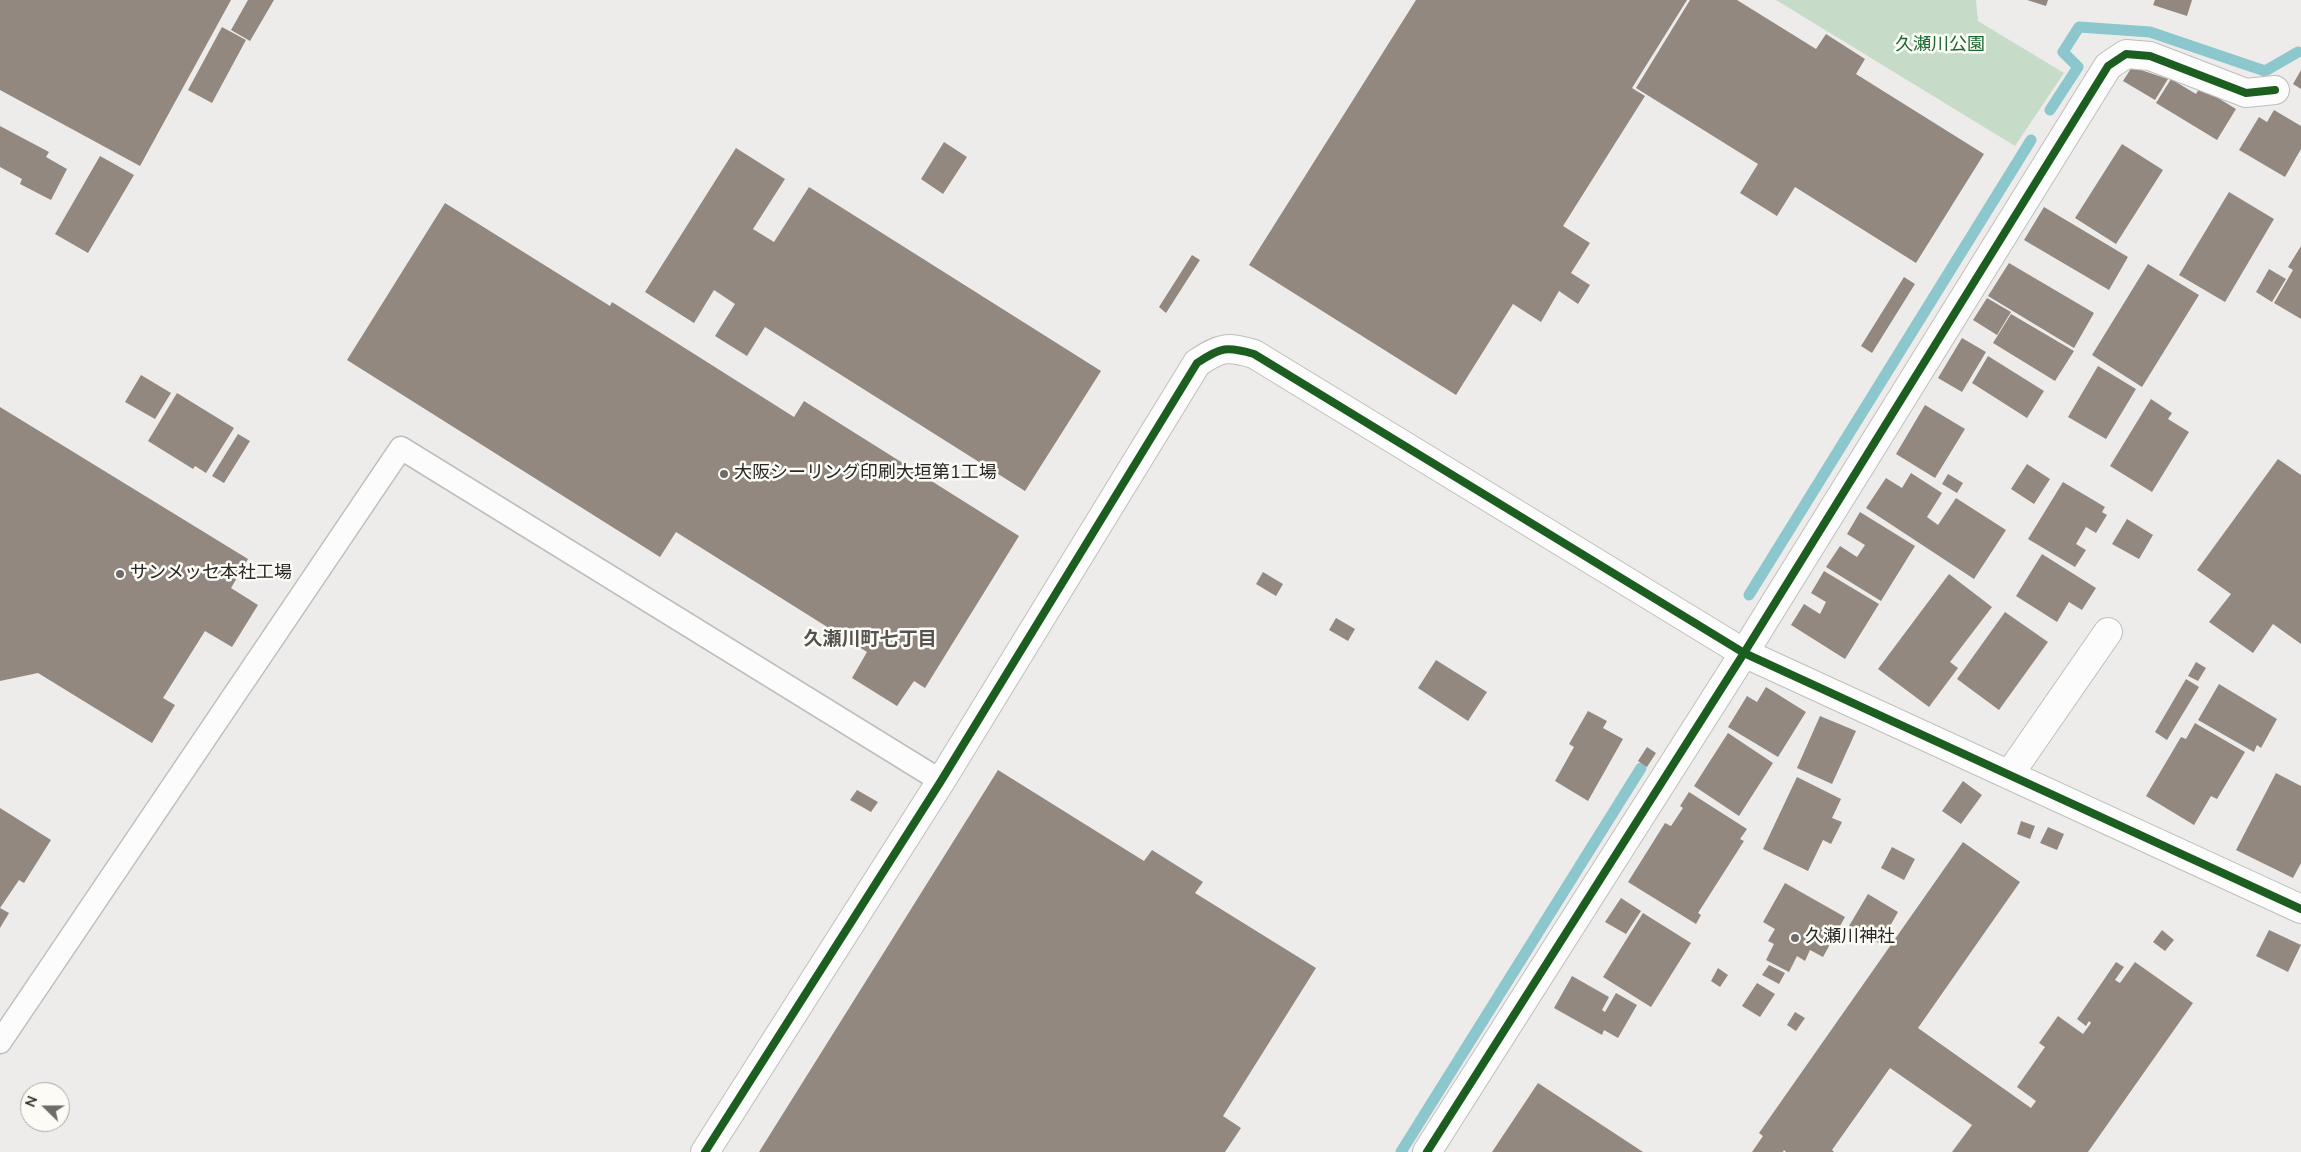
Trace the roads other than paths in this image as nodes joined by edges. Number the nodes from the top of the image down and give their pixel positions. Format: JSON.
{"nodes":[{"id":1,"x":2274,"y":90,"type":"dead end"},
{"id":2,"x":2108,"y":632,"type":"dead end"},
{"id":3,"x":1744,"y":653,"type":"junction"},
{"id":4,"x":2009,"y":775,"type":"junction"},
{"id":5,"x":941,"y":782,"type":"junction"},
{"id":6,"x":2301,"y":909,"type":"edge"},
{"id":7,"x":0,"y":1042,"type":"edge"},
{"id":8,"x":705,"y":1152,"type":"edge"},
{"id":9,"x":1427,"y":1152,"type":"edge"}],
"edges":[{"from":1,"to":3,"type":"street"},
{"from":2,"to":4,"type":"street"},
{"from":3,"to":4,"type":"street"},
{"from":3,"to":5,"type":"street"},
{"from":3,"to":9,"type":"street"},
{"from":4,"to":6,"type":"street"},
{"from":5,"to":7,"type":"lane"},
{"from":5,"to":8,"type":"street"}]}
